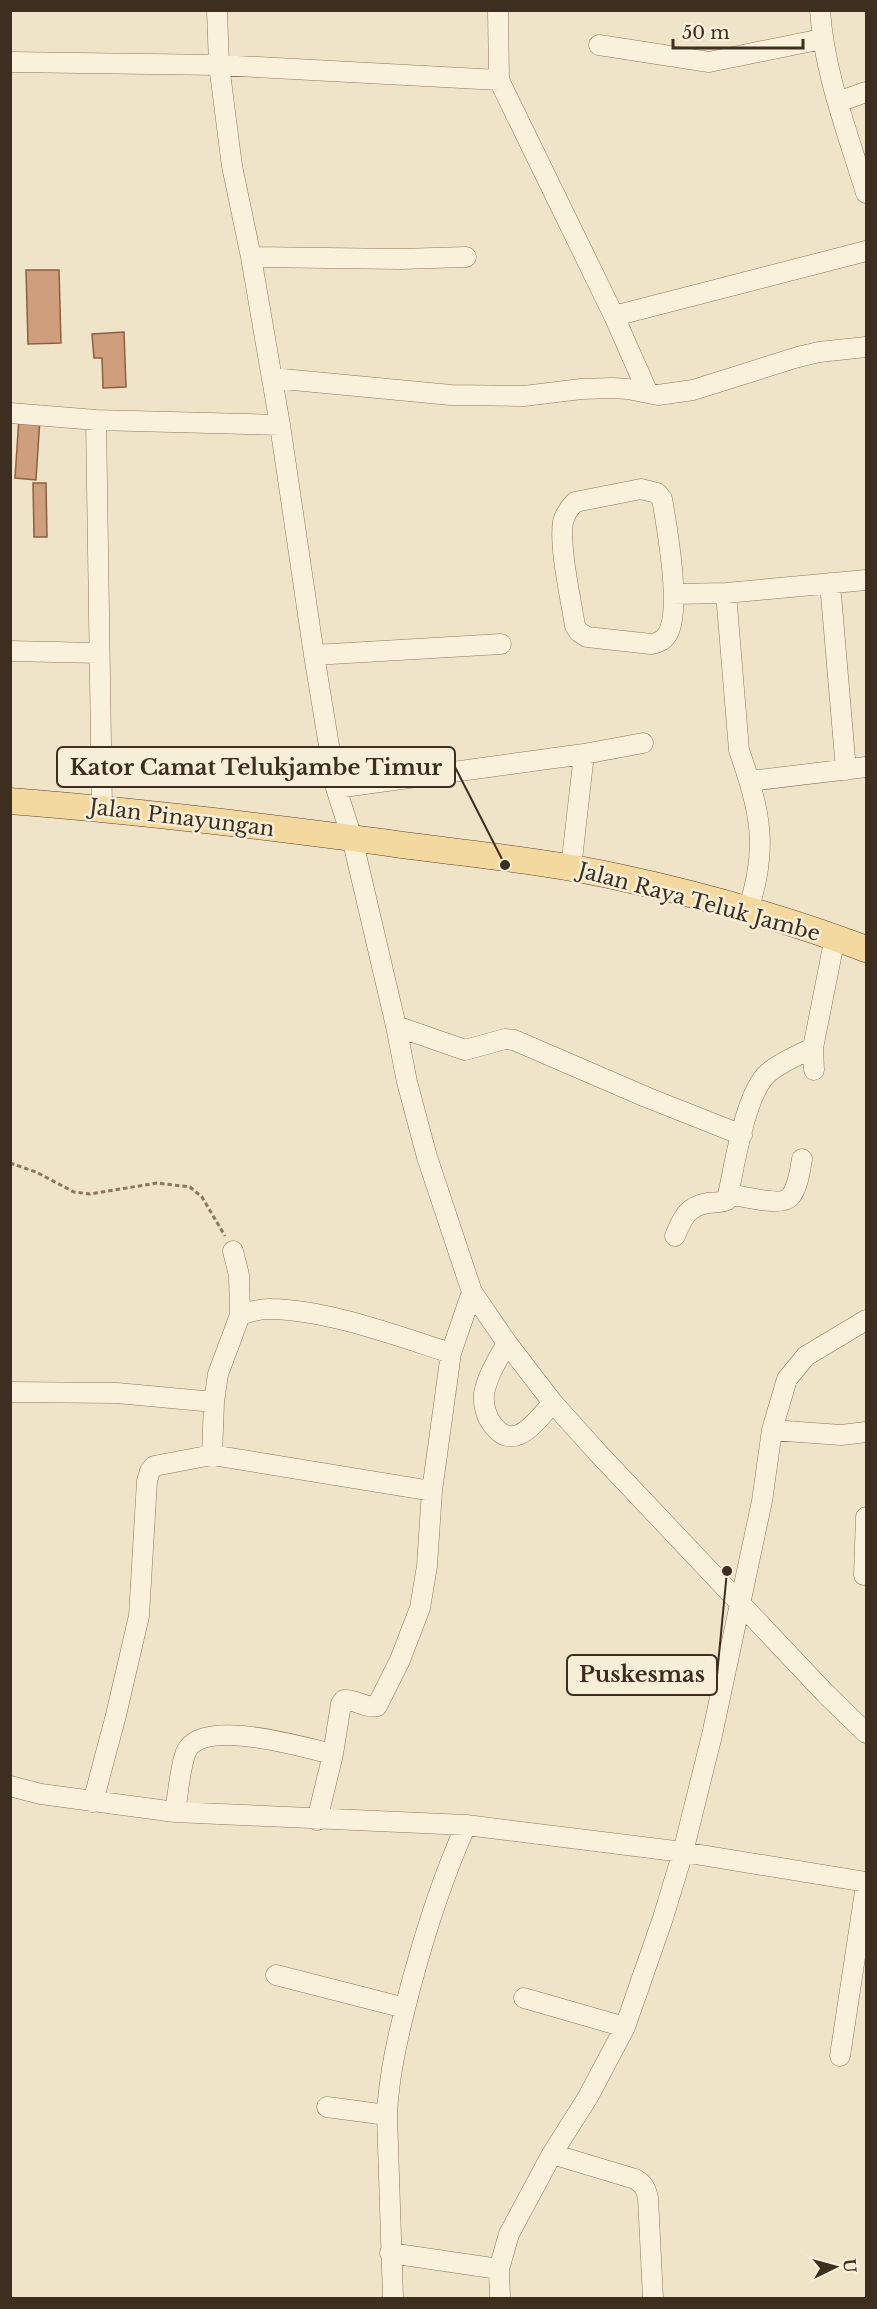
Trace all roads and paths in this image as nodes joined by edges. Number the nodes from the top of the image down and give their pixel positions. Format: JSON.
{"nodes":[{"id":1,"x":217,"y":10,"type":"edge"},
{"id":2,"x":498,"y":10,"type":"edge"},
{"id":3,"x":820,"y":10,"type":"edge"},
{"id":4,"x":822,"y":39,"type":"junction"},
{"id":5,"x":599,"y":45,"type":"dead end"},
{"id":6,"x":10,"y":62,"type":"edge"},
{"id":7,"x":219,"y":65,"type":"junction"},
{"id":8,"x":499,"y":80,"type":"junction"},
{"id":9,"x":867,"y":92,"type":"edge"},
{"id":10,"x":838,"y":102,"type":"junction"},
{"id":11,"x":867,"y":193,"type":"edge"},
{"id":12,"x":867,"y":251,"type":"edge"},
{"id":13,"x":466,"y":256,"type":"dead end"},
{"id":14,"x":251,"y":257,"type":"junction"},
{"id":15,"x":614,"y":316,"type":"junction"},
{"id":16,"x":867,"y":346,"type":"edge"},
{"id":17,"x":272,"y":378,"type":"junction"},
{"id":18,"x":648,"y":393,"type":"junction"},
{"id":19,"x":10,"y":413,"type":"edge"},
{"id":20,"x":96,"y":420,"type":"junction"},
{"id":21,"x":280,"y":425,"type":"junction"},
{"id":22,"x":867,"y":580,"type":"edge"},
{"id":23,"x":830,"y":583,"type":"junction"},
{"id":24,"x":726,"y":593,"type":"junction"},
{"id":25,"x":674,"y":594,"type":"junction"},
{"id":26,"x":501,"y":644,"type":"dead end"},
{"id":27,"x":10,"y":651,"type":"edge"},
{"id":28,"x":99,"y":653,"type":"junction"},
{"id":29,"x":314,"y":655,"type":"junction"},
{"id":30,"x":644,"y":742,"type":"dead end"},
{"id":31,"x":585,"y":754,"type":"junction"},
{"id":32,"x":867,"y":767,"type":"edge"},
{"id":33,"x":846,"y":770,"type":"junction"},
{"id":34,"x":750,"y":781,"type":"junction"},
{"id":35,"x":336,"y":788,"type":"junction"},
{"id":36,"x":10,"y":801,"type":"edge"},
{"id":37,"x":102,"y":808,"type":"junction"},
{"id":38,"x":352,"y":838,"type":"junction"},
{"id":39,"x":571,"y":868,"type":"junction"},
{"id":40,"x":748,"y":910,"type":"junction"},
{"id":41,"x":836,"y":937,"type":"junction"},
{"id":42,"x":867,"y":949,"type":"edge"},
{"id":43,"x":396,"y":1026,"type":"junction"},
{"id":44,"x":813,"y":1048,"type":"junction"},
{"id":45,"x":814,"y":1070,"type":"dead end"},
{"id":46,"x":741,"y":1135,"type":"junction"},
{"id":47,"x":802,"y":1159,"type":"dead end"},
{"id":48,"x":10,"y":1163,"type":"edge"},
{"id":49,"x":728,"y":1194,"type":"junction"},
{"id":50,"x":675,"y":1236,"type":"dead end"},
{"id":51,"x":233,"y":1251,"type":"joint"},
{"id":52,"x":472,"y":1292,"type":"junction"},
{"id":53,"x":240,"y":1315,"type":"junction"},
{"id":54,"x":867,"y":1320,"type":"edge"},
{"id":55,"x":507,"y":1343,"type":"junction"},
{"id":56,"x":451,"y":1353,"type":"junction"},
{"id":57,"x":10,"y":1392,"type":"edge"},
{"id":58,"x":213,"y":1402,"type":"junction"},
{"id":59,"x":553,"y":1403,"type":"junction"},
{"id":60,"x":772,"y":1430,"type":"junction"},
{"id":61,"x":867,"y":1432,"type":"edge"},
{"id":62,"x":212,"y":1455,"type":"junction"},
{"id":63,"x":432,"y":1491,"type":"junction"},
{"id":64,"x":867,"y":1517,"type":"edge"},
{"id":65,"x":864,"y":1575,"type":"dead end"},
{"id":66,"x":740,"y":1602,"type":"junction"},
{"id":67,"x":867,"y":1733,"type":"edge"},
{"id":68,"x":333,"y":1754,"type":"junction"},
{"id":69,"x":10,"y":1786,"type":"edge"},
{"id":70,"x":93,"y":1802,"type":"junction"},
{"id":71,"x":175,"y":1812,"type":"junction"},
{"id":72,"x":317,"y":1820,"type":"junction"},
{"id":73,"x":465,"y":1825,"type":"junction"},
{"id":74,"x":682,"y":1852,"type":"junction"},
{"id":75,"x":867,"y":1884,"type":"edge"},
{"id":76,"x":276,"y":1975,"type":"dead end"},
{"id":77,"x":524,"y":1998,"type":"dead end"},
{"id":78,"x":405,"y":2008,"type":"junction"},
{"id":79,"x":625,"y":2027,"type":"junction"},
{"id":80,"x":840,"y":2056,"type":"dead end"},
{"id":81,"x":327,"y":2107,"type":"dead end"},
{"id":82,"x":387,"y":2115,"type":"junction"},
{"id":83,"x":552,"y":2154,"type":"junction"},
{"id":84,"x":390,"y":2253,"type":"junction"},
{"id":85,"x":499,"y":2269,"type":"junction"},
{"id":86,"x":393,"y":2298,"type":"edge"},
{"id":87,"x":500,"y":2298,"type":"edge"},
{"id":88,"x":653,"y":2298,"type":"edge"}],
"edges":[{"from":1,"to":7,"type":"street"},
{"from":2,"to":8,"type":"street"},
{"from":3,"to":4,"type":"street"},
{"from":4,"to":5,"type":"street"},
{"from":4,"to":10,"type":"street"},
{"from":6,"to":7,"type":"street"},
{"from":7,"to":8,"type":"street"},
{"from":7,"to":14,"type":"street"},
{"from":8,"to":15,"type":"street"},
{"from":9,"to":10,"type":"street"},
{"from":10,"to":11,"type":"street"},
{"from":12,"to":15,"type":"street"},
{"from":13,"to":14,"type":"street"},
{"from":14,"to":17,"type":"street"},
{"from":15,"to":18,"type":"street"},
{"from":16,"to":18,"type":"street"},
{"from":17,"to":18,"type":"street"},
{"from":17,"to":21,"type":"street"},
{"from":19,"to":20,"type":"street"},
{"from":20,"to":21,"type":"street"},
{"from":20,"to":28,"type":"street"},
{"from":21,"to":29,"type":"street"},
{"from":22,"to":23,"type":"street"},
{"from":23,"to":24,"type":"street"},
{"from":23,"to":33,"type":"street"},
{"from":24,"to":25,"type":"street"},
{"from":24,"to":34,"type":"street"},
{"from":25,"to":25,"type":"street"},
{"from":26,"to":29,"type":"street"},
{"from":27,"to":28,"type":"street"},
{"from":28,"to":37,"type":"street"},
{"from":29,"to":35,"type":"street"},
{"from":30,"to":31,"type":"street"},
{"from":31,"to":35,"type":"street"},
{"from":31,"to":39,"type":"street"},
{"from":32,"to":33,"type":"street"},
{"from":33,"to":34,"type":"street"},
{"from":34,"to":40,"type":"street"},
{"from":35,"to":38,"type":"street"},
{"from":36,"to":37,"type":"main road","name":"Jalan Pinayungan"},
{"from":37,"to":38,"type":"main road","name":"Jalan Pinayungan"},
{"from":38,"to":39,"type":"main road","name":"Jalan Raya Teluk Jambe"},
{"from":38,"to":43,"type":"street"},
{"from":39,"to":40,"type":"main road","name":"Jalan Raya Teluk Jambe"},
{"from":40,"to":41,"type":"main road","name":"Jalan Raya Teluk Jambe"},
{"from":41,"to":42,"type":"main road","name":"Jalan Raya Teluk Jambe"},
{"from":41,"to":44,"type":"street"},
{"from":43,"to":46,"type":"street"},
{"from":43,"to":52,"type":"street"},
{"from":44,"to":45,"type":"street"},
{"from":44,"to":46,"type":"street"},
{"from":46,"to":49,"type":"street"},
{"from":47,"to":49,"type":"street"},
{"from":48,"to":51,"type":"path"},
{"from":49,"to":50,"type":"street"},
{"from":51,"to":53,"type":"street"},
{"from":52,"to":55,"type":"street"},
{"from":52,"to":56,"type":"street"},
{"from":53,"to":56,"type":"street"},
{"from":53,"to":58,"type":"street"},
{"from":54,"to":60,"type":"street"},
{"from":55,"to":59,"type":"street"},
{"from":55,"to":59,"type":"street"},
{"from":56,"to":63,"type":"street"},
{"from":57,"to":58,"type":"street"},
{"from":58,"to":62,"type":"street"},
{"from":59,"to":66,"type":"street"},
{"from":60,"to":61,"type":"street"},
{"from":60,"to":66,"type":"street"},
{"from":62,"to":63,"type":"street"},
{"from":62,"to":70,"type":"street"},
{"from":63,"to":68,"type":"street"},
{"from":64,"to":65,"type":"street"},
{"from":66,"to":67,"type":"street"},
{"from":66,"to":74,"type":"street"},
{"from":68,"to":71,"type":"street"},
{"from":68,"to":72,"type":"street"},
{"from":69,"to":70,"type":"street"},
{"from":70,"to":71,"type":"street"},
{"from":71,"to":72,"type":"street"},
{"from":72,"to":73,"type":"street"},
{"from":73,"to":74,"type":"street"},
{"from":73,"to":78,"type":"street"},
{"from":74,"to":75,"type":"street"},
{"from":74,"to":79,"type":"street"},
{"from":75,"to":80,"type":"street"},
{"from":76,"to":78,"type":"street"},
{"from":77,"to":79,"type":"street"},
{"from":78,"to":82,"type":"street"},
{"from":79,"to":83,"type":"street"},
{"from":81,"to":82,"type":"street"},
{"from":82,"to":84,"type":"street"},
{"from":83,"to":85,"type":"street"},
{"from":83,"to":88,"type":"street"},
{"from":84,"to":85,"type":"street"},
{"from":84,"to":86,"type":"street"},
{"from":85,"to":87,"type":"street"}]}
